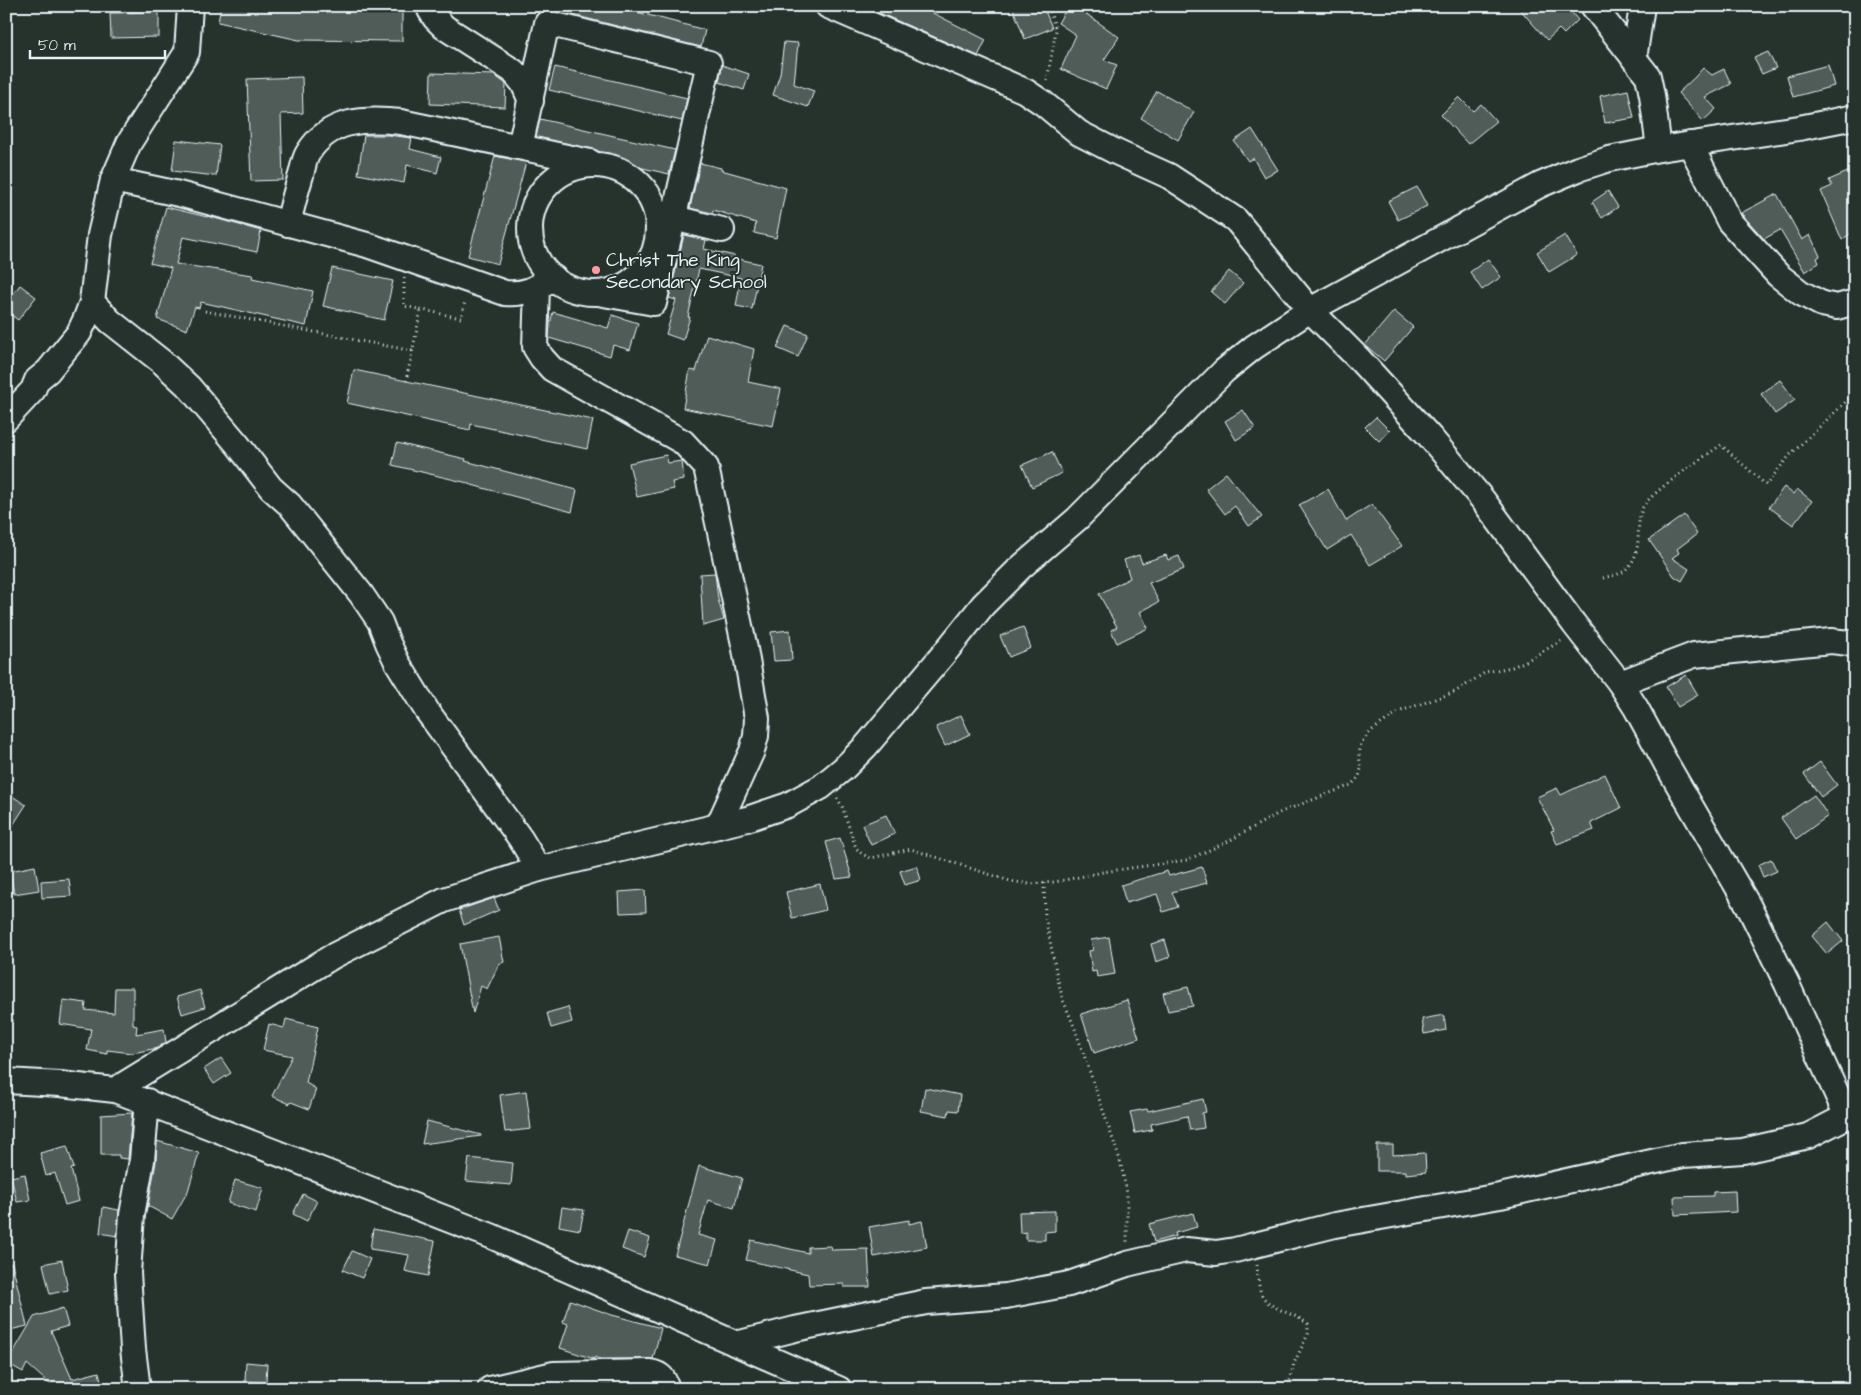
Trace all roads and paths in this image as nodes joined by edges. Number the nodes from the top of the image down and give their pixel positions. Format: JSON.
{"nodes":[{"id":1,"x":190,"y":6,"type":"edge"},
{"id":2,"x":430,"y":6,"type":"edge"},
{"id":3,"x":828,"y":6,"type":"edge"},
{"id":4,"x":1048,"y":6,"type":"edge"},
{"id":5,"x":1593,"y":6,"type":"edge"},
{"id":6,"x":1642,"y":6,"type":"edge"},
{"id":7,"x":1634,"y":59,"type":"junction"},
{"id":8,"x":530,"y":101,"type":"junction"},
{"id":9,"x":1043,"y":103,"type":"junction"},
{"id":10,"x":1855,"y":117,"type":"edge"},
{"id":11,"x":1690,"y":144,"type":"junction"},
{"id":12,"x":520,"y":147,"type":"junction"},
{"id":13,"x":1659,"y":149,"type":"junction"},
{"id":14,"x":599,"y":164,"type":"junction"},
{"id":15,"x":113,"y":180,"type":"junction"},
{"id":16,"x":665,"y":215,"type":"junction"},
{"id":17,"x":288,"y":224,"type":"junction"},
{"id":18,"x":722,"y":230,"type":"dead end"},
{"id":19,"x":404,"y":258,"type":"junction"},
{"id":20,"x":471,"y":281,"type":"junction"},
{"id":21,"x":545,"y":282,"type":"junction"},
{"id":22,"x":598,"y":293,"type":"junction"},
{"id":23,"x":92,"y":302,"type":"junction"},
{"id":24,"x":1855,"y":302,"type":"edge"},
{"id":25,"x":420,"y":310,"type":"junction"},
{"id":26,"x":1310,"y":310,"type":"junction"},
{"id":27,"x":205,"y":311,"type":"dead end"},
{"id":28,"x":413,"y":351,"type":"junction"},
{"id":29,"x":406,"y":381,"type":"dead end"},
{"id":30,"x":1855,"y":393,"type":"edge"},
{"id":31,"x":6,"y":419,"type":"edge"},
{"id":32,"x":1603,"y":578,"type":"dead end"},
{"id":33,"x":1580,"y":632,"type":"junction"},
{"id":34,"x":1855,"y":646,"type":"edge"},
{"id":35,"x":1620,"y":683,"type":"junction"},
{"id":36,"x":821,"y":787,"type":"junction"},
{"id":37,"x":718,"y":826,"type":"junction"},
{"id":38,"x":539,"y":869,"type":"junction"},
{"id":39,"x":1044,"y":883,"type":"junction"},
{"id":40,"x":6,"y":1081,"type":"edge"},
{"id":41,"x":115,"y":1090,"type":"junction"},
{"id":42,"x":147,"y":1101,"type":"junction"},
{"id":43,"x":1852,"y":1116,"type":"edge"},
{"id":44,"x":1254,"y":1246,"type":"junction"},
{"id":45,"x":1127,"y":1264,"type":"junction"},
{"id":46,"x":736,"y":1344,"type":"junction"},
{"id":47,"x":138,"y":1389,"type":"edge"},
{"id":48,"x":490,"y":1389,"type":"edge"},
{"id":49,"x":667,"y":1389,"type":"edge"},
{"id":50,"x":839,"y":1389,"type":"edge"},
{"id":51,"x":1288,"y":1389,"type":"edge"}],
"edges":[{"from":1,"to":15,"type":"street"},
{"from":2,"to":8,"type":"street"},
{"from":3,"to":9,"type":"street"},
{"from":4,"to":9,"type":"path"},
{"from":5,"to":7,"type":"street"},
{"from":6,"to":7,"type":"street"},
{"from":7,"to":13,"type":"street"},
{"from":8,"to":12,"type":"street"},
{"from":8,"to":16,"type":"street"},
{"from":9,"to":26,"type":"street"},
{"from":10,"to":11,"type":"street"},
{"from":11,"to":13,"type":"street"},
{"from":11,"to":24,"type":"street"},
{"from":12,"to":14,"type":"street"},
{"from":12,"to":17,"type":"street"},
{"from":13,"to":26,"type":"street"},
{"from":14,"to":16,"type":"street"},
{"from":14,"to":21,"type":"street"},
{"from":15,"to":17,"type":"street"},
{"from":15,"to":23,"type":"street"},
{"from":16,"to":18,"type":"street"},
{"from":16,"to":22,"type":"street"},
{"from":16,"to":22,"type":"street"},
{"from":17,"to":19,"type":"street"},
{"from":19,"to":20,"type":"street"},
{"from":19,"to":25,"type":"path"},
{"from":20,"to":21,"type":"street"},
{"from":20,"to":25,"type":"path"},
{"from":21,"to":22,"type":"street"},
{"from":21,"to":37,"type":"street"},
{"from":23,"to":31,"type":"street"},
{"from":23,"to":38,"type":"street"},
{"from":25,"to":28,"type":"path"},
{"from":26,"to":33,"type":"street"},
{"from":26,"to":36,"type":"street"},
{"from":27,"to":28,"type":"path"},
{"from":28,"to":29,"type":"path"},
{"from":30,"to":32,"type":"path"},
{"from":33,"to":35,"type":"street"},
{"from":33,"to":39,"type":"path"},
{"from":34,"to":35,"type":"street"},
{"from":35,"to":43,"type":"street"},
{"from":36,"to":37,"type":"street"},
{"from":36,"to":39,"type":"path"},
{"from":37,"to":38,"type":"street"},
{"from":38,"to":41,"type":"street"},
{"from":39,"to":45,"type":"path"},
{"from":40,"to":41,"type":"street"},
{"from":41,"to":42,"type":"street"},
{"from":42,"to":46,"type":"street"},
{"from":42,"to":47,"type":"street"},
{"from":43,"to":44,"type":"street"},
{"from":44,"to":45,"type":"street"},
{"from":44,"to":51,"type":"path"},
{"from":45,"to":46,"type":"street"},
{"from":46,"to":50,"type":"street"},
{"from":48,"to":49,"type":"street"}]}
